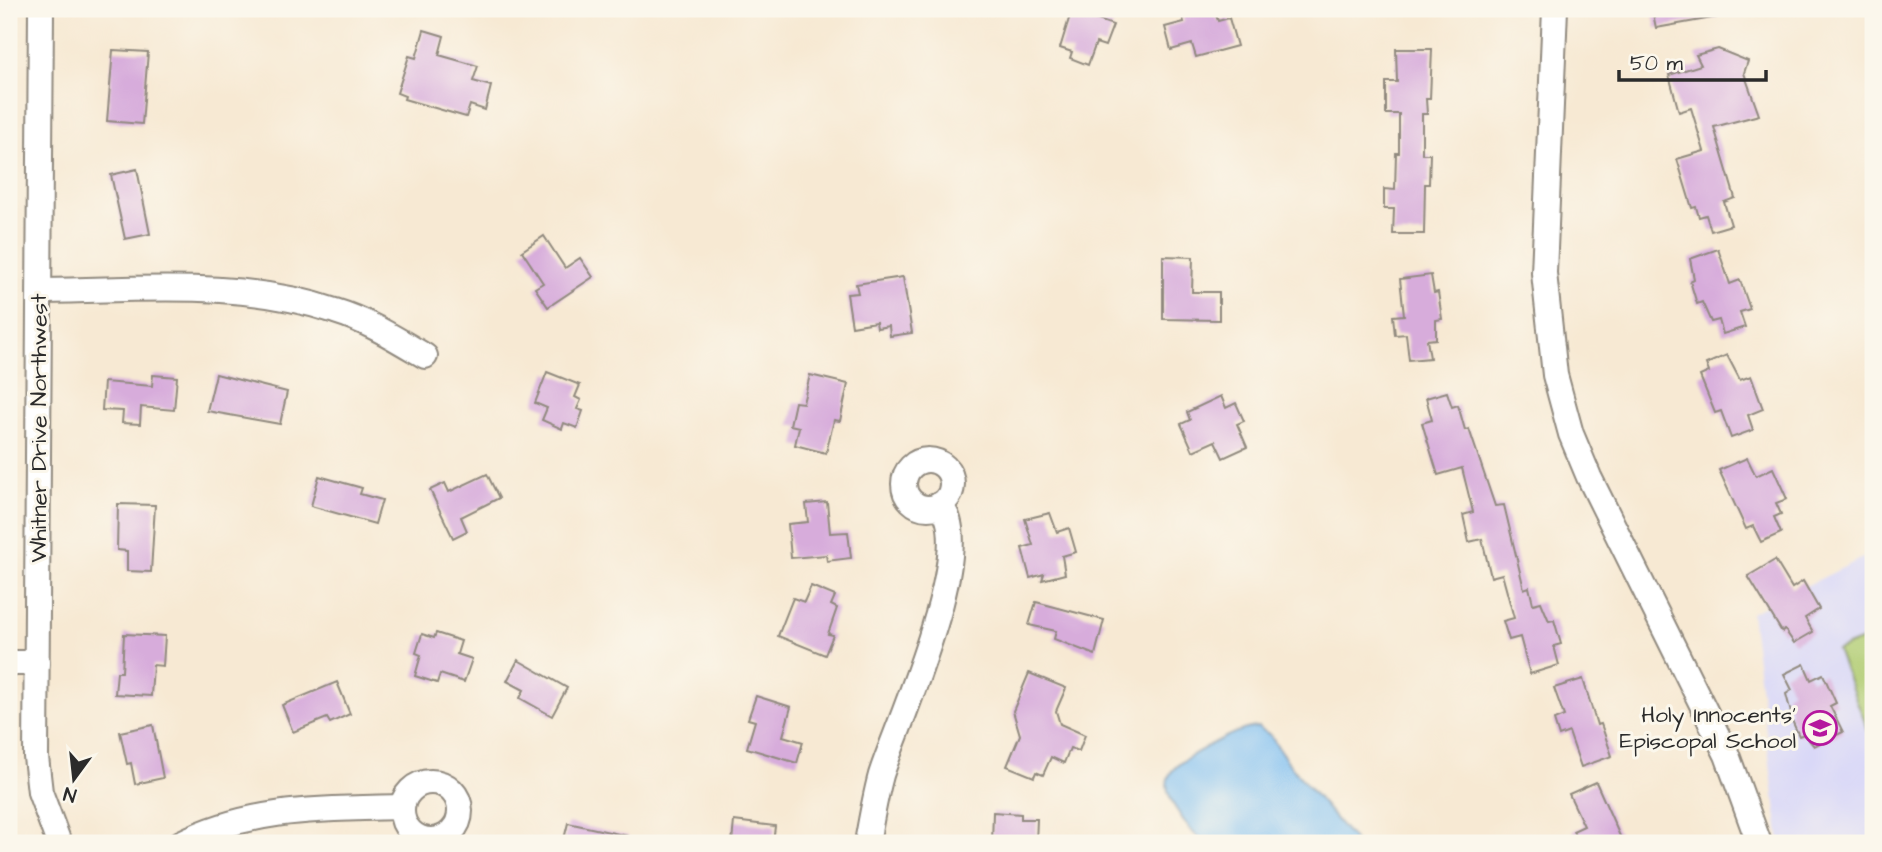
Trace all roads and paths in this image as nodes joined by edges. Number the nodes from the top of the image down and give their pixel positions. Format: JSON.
{"nodes":[{"id":1,"x":41,"y":9,"type":"edge"},
{"id":2,"x":1555,"y":9,"type":"edge"},
{"id":3,"x":40,"y":291,"type":"junction"},
{"id":4,"x":425,"y":356,"type":"dead end"},
{"id":5,"x":939,"y":505,"type":"dead end"},
{"id":6,"x":9,"y":663,"type":"edge"},
{"id":7,"x":37,"y":663,"type":"junction"},
{"id":8,"x":402,"y":807,"type":"dead end"},
{"id":9,"x":59,"y":843,"type":"edge"},
{"id":10,"x":181,"y":843,"type":"edge"},
{"id":11,"x":867,"y":843,"type":"edge"},
{"id":12,"x":1759,"y":843,"type":"edge"}],
"edges":[{"from":1,"to":3,"type":"street","name":"Whitner Drive Northwest"},
{"from":2,"to":12,"type":"street"},
{"from":3,"to":4,"type":"street"},
{"from":3,"to":7,"type":"street","name":"Whitner Drive Northwest"},
{"from":5,"to":11,"type":"street"},
{"from":6,"to":7,"type":"street"},
{"from":7,"to":9,"type":"street","name":"Whitner Drive Northwest"},
{"from":8,"to":10,"type":"street"}]}
